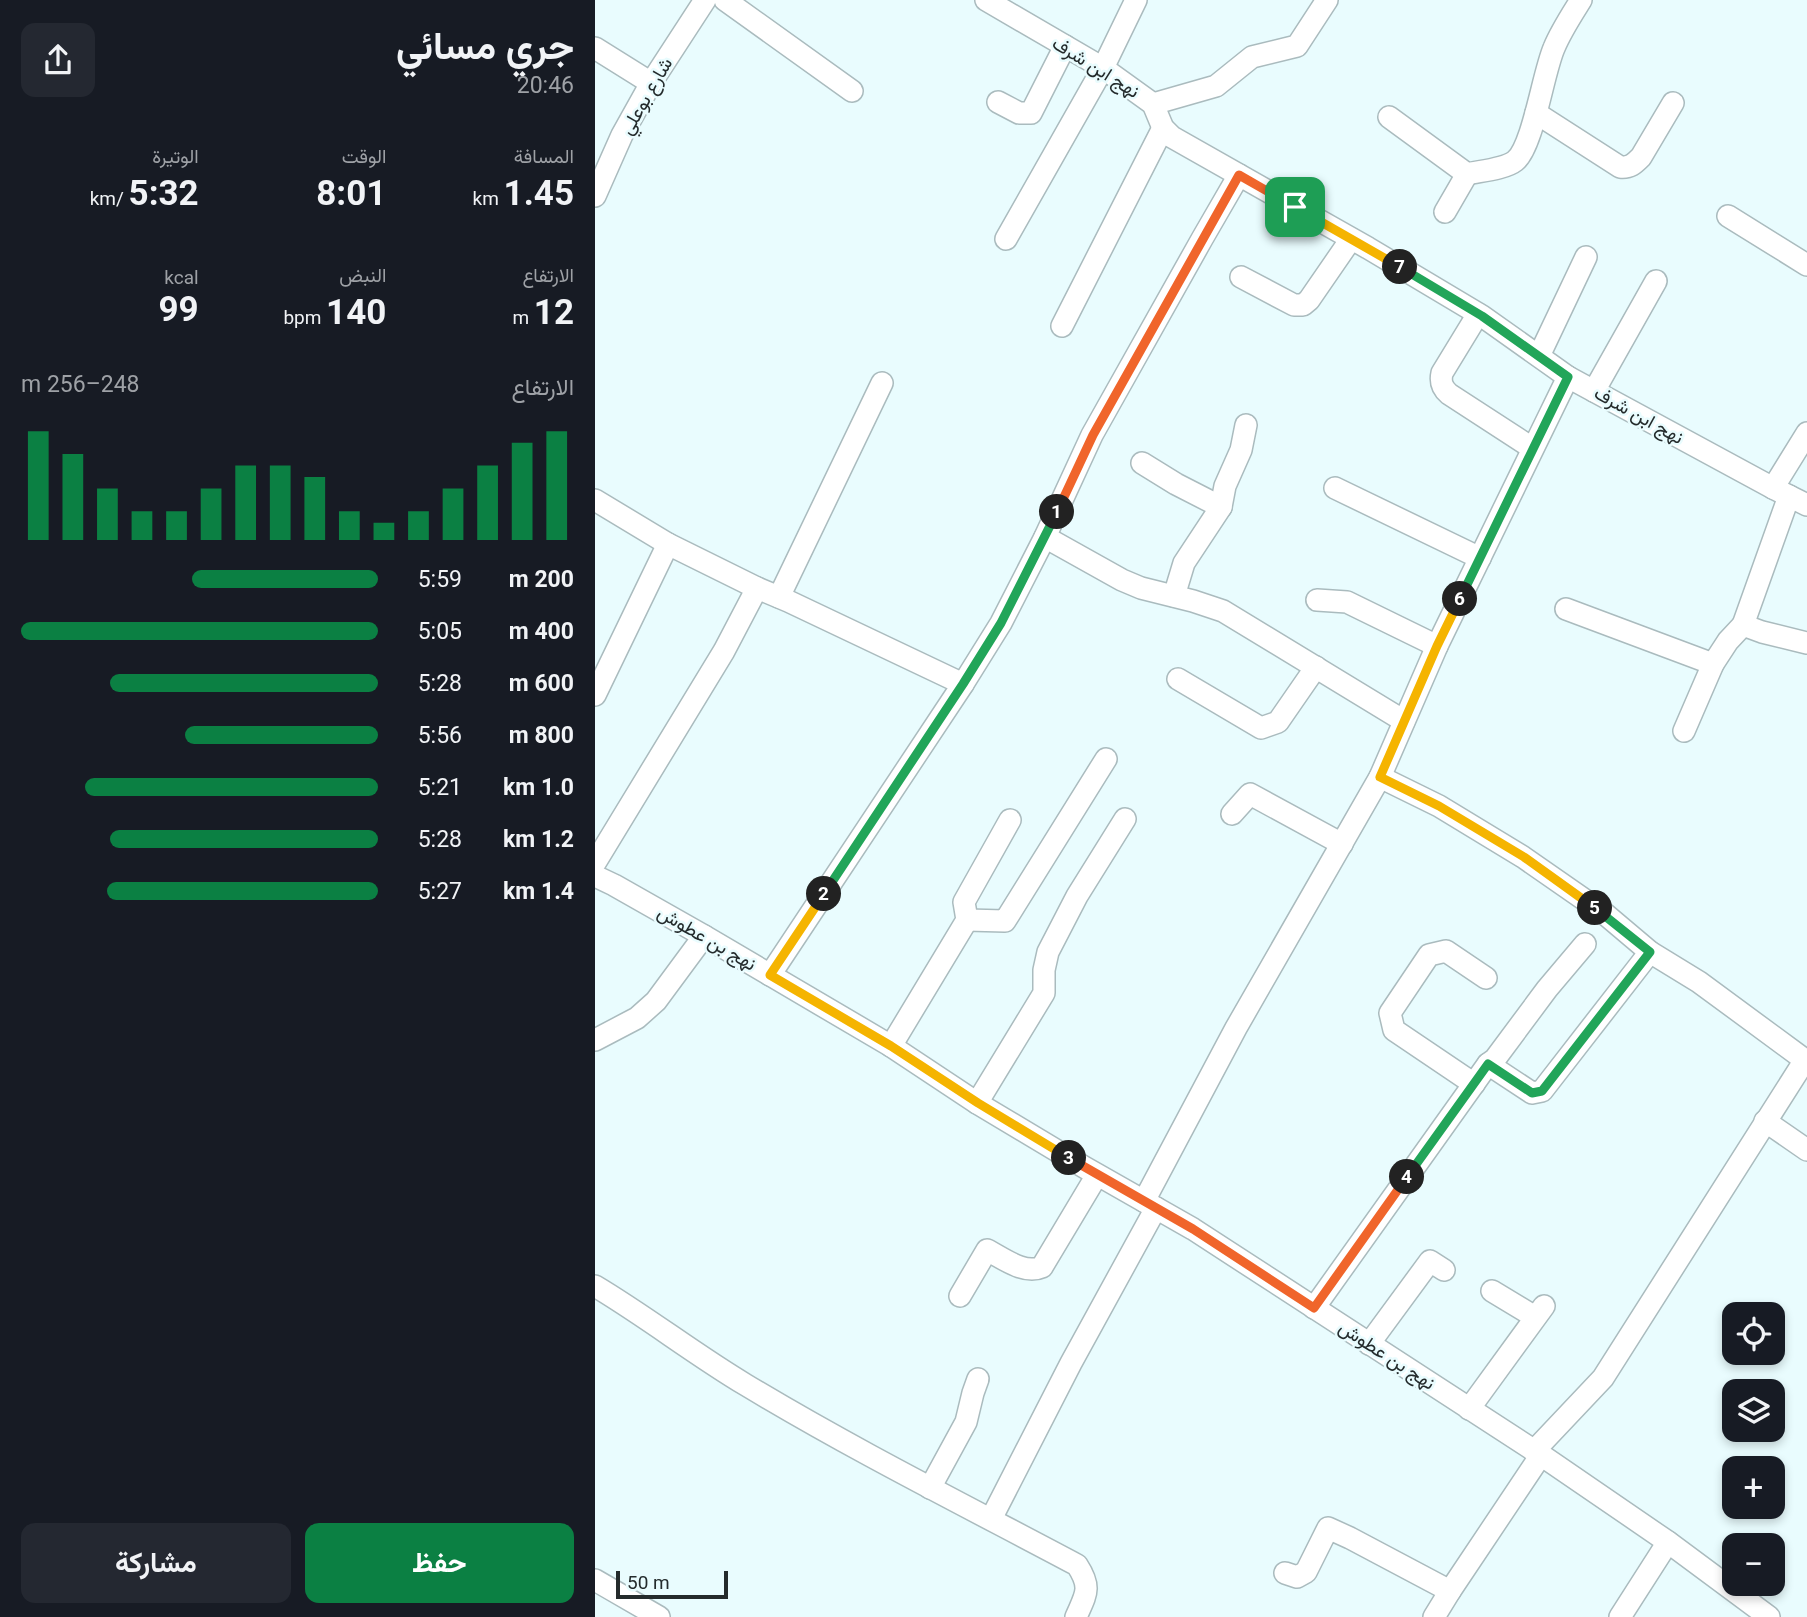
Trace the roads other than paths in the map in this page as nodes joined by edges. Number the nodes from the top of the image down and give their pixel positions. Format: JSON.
{"nodes":[{"id":1,"x":705,"y":0,"type":"edge"},
{"id":2,"x":725,"y":0,"type":"edge"},
{"id":3,"x":986,"y":0,"type":"edge"},
{"id":4,"x":1136,"y":0,"type":"edge"},
{"id":5,"x":1327,"y":0,"type":"edge"},
{"id":6,"x":1581,"y":0,"type":"edge"},
{"id":7,"x":1065,"y":46,"type":"junction"},
{"id":8,"x":595,"y":48,"type":"edge"},
{"id":9,"x":1103,"y":68,"type":"junction"},
{"id":10,"x":651,"y":83,"type":"junction"},
{"id":11,"x":852,"y":91,"type":"dead end"},
{"id":12,"x":998,"y":102,"type":"dead end"},
{"id":13,"x":1673,"y":103,"type":"dead end"},
{"id":14,"x":1153,"y":104,"type":"junction"},
{"id":15,"x":1536,"y":113,"type":"junction"},
{"id":16,"x":1389,"y":117,"type":"dead end"},
{"id":17,"x":1163,"y":128,"type":"junction"},
{"id":18,"x":1467,"y":174,"type":"junction"},
{"id":19,"x":1239,"y":175,"type":"junction"},
{"id":20,"x":595,"y":196,"type":"edge"},
{"id":21,"x":1445,"y":212,"type":"dead end"},
{"id":22,"x":1728,"y":216,"type":"dead end"},
{"id":23,"x":1006,"y":239,"type":"dead end"},
{"id":24,"x":1352,"y":239,"type":"junction"},
{"id":25,"x":1586,"y":257,"type":"dead end"},
{"id":26,"x":1807,"y":265,"type":"edge"},
{"id":27,"x":1241,"y":276,"type":"dead end"},
{"id":28,"x":1656,"y":281,"type":"dead end"},
{"id":29,"x":1478,"y":314,"type":"junction"},
{"id":30,"x":1062,"y":326,"type":"dead end"},
{"id":31,"x":1539,"y":356,"type":"junction"},
{"id":32,"x":1568,"y":377,"type":"junction"},
{"id":33,"x":883,"y":383,"type":"dead end"},
{"id":34,"x":1594,"y":391,"type":"junction"},
{"id":35,"x":1246,"y":425,"type":"dead end"},
{"id":36,"x":1807,"y":433,"type":"edge"},
{"id":37,"x":1532,"y":448,"type":"junction"},
{"id":38,"x":1142,"y":463,"type":"dead end"},
{"id":39,"x":1335,"y":488,"type":"dead end"},
{"id":40,"x":1790,"y":497,"type":"edge"},
{"id":41,"x":595,"y":500,"type":"edge"},
{"id":42,"x":1221,"y":507,"type":"junction"},
{"id":43,"x":1045,"y":537,"type":"junction"},
{"id":44,"x":668,"y":544,"type":"junction"},
{"id":45,"x":1480,"y":558,"type":"junction"},
{"id":46,"x":757,"y":589,"type":"junction"},
{"id":47,"x":1174,"y":596,"type":"junction"},
{"id":48,"x":779,"y":597,"type":"junction"},
{"id":49,"x":1317,"y":600,"type":"dead end"},
{"id":50,"x":1566,"y":609,"type":"dead end"},
{"id":51,"x":1743,"y":625,"type":"junction"},
{"id":52,"x":1807,"y":643,"type":"edge"},
{"id":53,"x":1437,"y":646,"type":"junction"},
{"id":54,"x":1713,"y":664,"type":"junction"},
{"id":55,"x":1316,"y":667,"type":"junction"},
{"id":56,"x":1178,"y":679,"type":"dead end"},
{"id":57,"x":963,"y":684,"type":"junction"},
{"id":58,"x":595,"y":695,"type":"edge"},
{"id":59,"x":1404,"y":721,"type":"junction"},
{"id":60,"x":1683,"y":731,"type":"dead end"},
{"id":61,"x":1106,"y":759,"type":"dead end"},
{"id":62,"x":1380,"y":777,"type":"junction"},
{"id":63,"x":1232,"y":814,"type":"dead end"},
{"id":64,"x":1125,"y":819,"type":"dead end"},
{"id":65,"x":1010,"y":820,"type":"dead end"},
{"id":66,"x":1342,"y":844,"type":"junction"},
{"id":67,"x":595,"y":863,"type":"edge"},
{"id":68,"x":595,"y":876,"type":"edge"},
{"id":69,"x":967,"y":920,"type":"junction"},
{"id":70,"x":704,"y":936,"type":"junction"},
{"id":71,"x":1585,"y":944,"type":"dead end"},
{"id":72,"x":1650,"y":952,"type":"junction"},
{"id":73,"x":770,"y":975,"type":"junction"},
{"id":74,"x":1486,"y":978,"type":"dead end"},
{"id":75,"x":595,"y":1040,"type":"edge"},
{"id":76,"x":891,"y":1046,"type":"junction"},
{"id":77,"x":1806,"y":1059,"type":"edge"},
{"id":78,"x":1488,"y":1064,"type":"junction"},
{"id":79,"x":1474,"y":1084,"type":"junction"},
{"id":80,"x":978,"y":1103,"type":"junction"},
{"id":81,"x":1765,"y":1121,"type":"junction"},
{"id":82,"x":1807,"y":1150,"type":"edge"},
{"id":83,"x":1097,"y":1175,"type":"junction"},
{"id":84,"x":1150,"y":1205,"type":"junction"},
{"id":85,"x":1444,"y":1270,"type":"dead end"},
{"id":86,"x":595,"y":1286,"type":"edge"},
{"id":87,"x":1492,"y":1292,"type":"dead end"},
{"id":88,"x":960,"y":1296,"type":"dead end"},
{"id":89,"x":1314,"y":1308,"type":"junction"},
{"id":90,"x":1369,"y":1344,"type":"junction"},
{"id":91,"x":978,"y":1379,"type":"dead end"},
{"id":92,"x":1469,"y":1409,"type":"junction"},
{"id":93,"x":1537,"y":1453,"type":"junction"},
{"id":94,"x":930,"y":1488,"type":"junction"},
{"id":95,"x":991,"y":1520,"type":"junction"},
{"id":96,"x":1668,"y":1542,"type":"junction"},
{"id":97,"x":1285,"y":1573,"type":"dead end"},
{"id":98,"x":595,"y":1580,"type":"edge"},
{"id":99,"x":1450,"y":1591,"type":"junction"},
{"id":100,"x":659,"y":1617,"type":"edge"},
{"id":101,"x":1076,"y":1617,"type":"edge"},
{"id":102,"x":1434,"y":1617,"type":"edge"},
{"id":103,"x":1620,"y":1617,"type":"edge"},
{"id":104,"x":1769,"y":1617,"type":"edge"}],
"edges":[{"from":1,"to":10,"type":"street","name":"شارع بوعلي"},
{"from":2,"to":11,"type":"street"},
{"from":3,"to":7,"type":"street","name":"نهج ابن شرف"},
{"from":4,"to":9,"type":"street"},
{"from":5,"to":14,"type":"street"},
{"from":6,"to":15,"type":"street"},
{"from":7,"to":9,"type":"street","name":"نهج ابن شرف"},
{"from":7,"to":12,"type":"street"},
{"from":8,"to":10,"type":"street"},
{"from":9,"to":14,"type":"street","name":"نهج ابن شرف"},
{"from":9,"to":23,"type":"street"},
{"from":10,"to":20,"type":"street","name":"شارع بوعلي"},
{"from":13,"to":15,"type":"street"},
{"from":14,"to":17,"type":"street","name":"نهج ابن شرف"},
{"from":15,"to":18,"type":"street"},
{"from":16,"to":18,"type":"street"},
{"from":17,"to":19,"type":"street","name":"نهج ابن شرف"},
{"from":17,"to":30,"type":"street"},
{"from":18,"to":21,"type":"street"},
{"from":19,"to":24,"type":"street","name":"نهج ابن شرف"},
{"from":19,"to":43,"type":"street"},
{"from":22,"to":26,"type":"street"},
{"from":24,"to":27,"type":"street"},
{"from":24,"to":29,"type":"street","name":"نهج ابن شرف"},
{"from":25,"to":31,"type":"street"},
{"from":28,"to":34,"type":"street"},
{"from":29,"to":31,"type":"street","name":"نهج ابن شرف"},
{"from":29,"to":37,"type":"street"},
{"from":31,"to":32,"type":"street","name":"نهج ابن شرف"},
{"from":32,"to":34,"type":"street","name":"نهج ابن شرف"},
{"from":32,"to":37,"type":"street"},
{"from":33,"to":48,"type":"street"},
{"from":34,"to":40,"type":"street","name":"نهج ابن شرف"},
{"from":35,"to":42,"type":"street"},
{"from":36,"to":40,"type":"street"},
{"from":37,"to":45,"type":"street"},
{"from":38,"to":42,"type":"street"},
{"from":39,"to":45,"type":"street"},
{"from":40,"to":51,"type":"street"},
{"from":41,"to":44,"type":"street"},
{"from":42,"to":47,"type":"street"},
{"from":43,"to":47,"type":"street"},
{"from":43,"to":57,"type":"street"},
{"from":44,"to":46,"type":"street"},
{"from":44,"to":58,"type":"street"},
{"from":45,"to":53,"type":"street"},
{"from":46,"to":48,"type":"street"},
{"from":46,"to":67,"type":"street"},
{"from":47,"to":55,"type":"street"},
{"from":48,"to":57,"type":"street"},
{"from":49,"to":53,"type":"street"},
{"from":50,"to":54,"type":"street"},
{"from":51,"to":52,"type":"street"},
{"from":51,"to":54,"type":"street"},
{"from":53,"to":59,"type":"street"},
{"from":54,"to":60,"type":"street"},
{"from":55,"to":56,"type":"street"},
{"from":55,"to":59,"type":"street"},
{"from":57,"to":73,"type":"street"},
{"from":59,"to":62,"type":"street"},
{"from":61,"to":69,"type":"street"},
{"from":62,"to":66,"type":"street"},
{"from":62,"to":72,"type":"street"},
{"from":63,"to":66,"type":"street"},
{"from":64,"to":80,"type":"street"},
{"from":65,"to":69,"type":"street"},
{"from":66,"to":84,"type":"street"},
{"from":68,"to":70,"type":"street","name":"نهج بن عطوش"},
{"from":69,"to":76,"type":"street"},
{"from":70,"to":73,"type":"street","name":"نهج بن عطوش"},
{"from":70,"to":75,"type":"street"},
{"from":71,"to":78,"type":"street"},
{"from":72,"to":77,"type":"street"},
{"from":72,"to":78,"type":"street"},
{"from":73,"to":76,"type":"street","name":"نهج بن عطوش"},
{"from":74,"to":79,"type":"street"},
{"from":76,"to":80,"type":"street","name":"نهج بن عطوش"},
{"from":77,"to":81,"type":"street"},
{"from":78,"to":79,"type":"street"},
{"from":79,"to":89,"type":"street"},
{"from":80,"to":83,"type":"street","name":"نهج بن عطوش"},
{"from":81,"to":82,"type":"street"},
{"from":81,"to":93,"type":"street"},
{"from":83,"to":84,"type":"street","name":"نهج بن عطوش"},
{"from":83,"to":88,"type":"street"},
{"from":84,"to":89,"type":"street","name":"نهج بن عطوش"},
{"from":84,"to":95,"type":"street"},
{"from":85,"to":90,"type":"street"},
{"from":86,"to":94,"type":"street"},
{"from":87,"to":92,"type":"street"},
{"from":89,"to":90,"type":"street","name":"نهج بن عطوش"},
{"from":90,"to":92,"type":"street","name":"نهج بن عطوش"},
{"from":91,"to":94,"type":"street"},
{"from":92,"to":93,"type":"street","name":"نهج بن عطوش"},
{"from":93,"to":96,"type":"street","name":"نهج بن عطوش"},
{"from":93,"to":99,"type":"street"},
{"from":94,"to":95,"type":"street"},
{"from":95,"to":101,"type":"street"},
{"from":96,"to":103,"type":"street"},
{"from":96,"to":104,"type":"street","name":"نهج بن عطوش"},
{"from":97,"to":99,"type":"street"},
{"from":98,"to":100,"type":"street"},
{"from":99,"to":102,"type":"street"}]}
